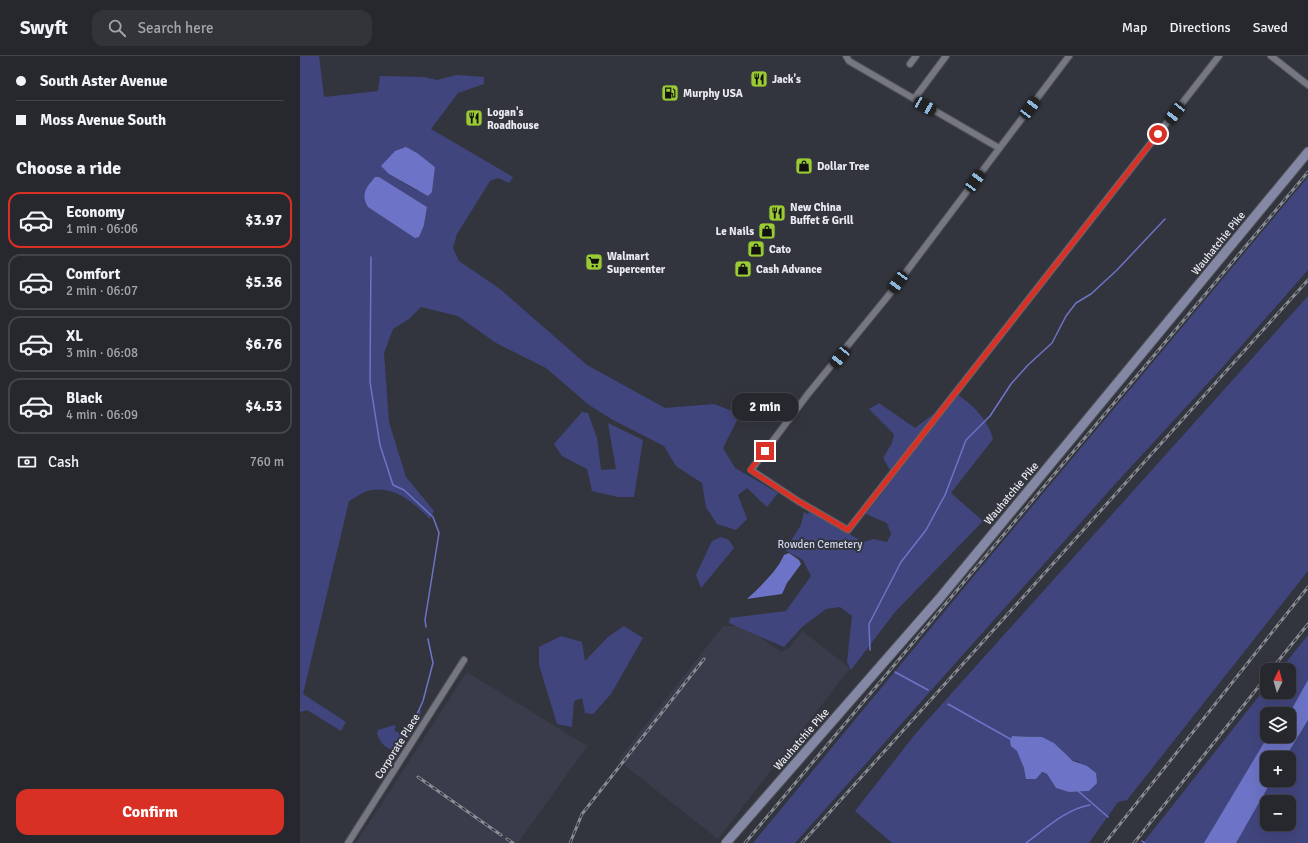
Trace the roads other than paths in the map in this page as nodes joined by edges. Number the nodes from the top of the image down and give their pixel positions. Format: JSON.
{"nodes":[{"id":1,"x":846,"y":56,"type":"edge"},
{"id":2,"x":916,"y":56,"type":"edge"},
{"id":3,"x":946,"y":56,"type":"edge"},
{"id":4,"x":1069,"y":56,"type":"edge"},
{"id":5,"x":1219,"y":56,"type":"edge"},
{"id":6,"x":1271,"y":56,"type":"edge"},
{"id":7,"x":910,"y":64,"type":"dead end"},
{"id":8,"x":1308,"y":85,"type":"edge"},
{"id":9,"x":914,"y":99,"type":"junction"},
{"id":10,"x":999,"y":148,"type":"junction"},
{"id":11,"x":1308,"y":152,"type":"edge"},
{"id":12,"x":464,"y":660,"type":"dead end"},
{"id":13,"x":348,"y":843,"type":"edge"},
{"id":14,"x":726,"y":843,"type":"edge"}],
"edges":[{"from":1,"to":9,"type":"street"},
{"from":2,"to":7,"type":"street"},
{"from":3,"to":9,"type":"street"},
{"from":4,"to":10,"type":"street"},
{"from":5,"to":10,"type":"street"},
{"from":6,"to":8,"type":"street"},
{"from":9,"to":10,"type":"street"},
{"from":11,"to":14,"type":"street","name":"Wauhatchie Pike"},
{"from":12,"to":13,"type":"street","name":"Corporate Place"}]}
